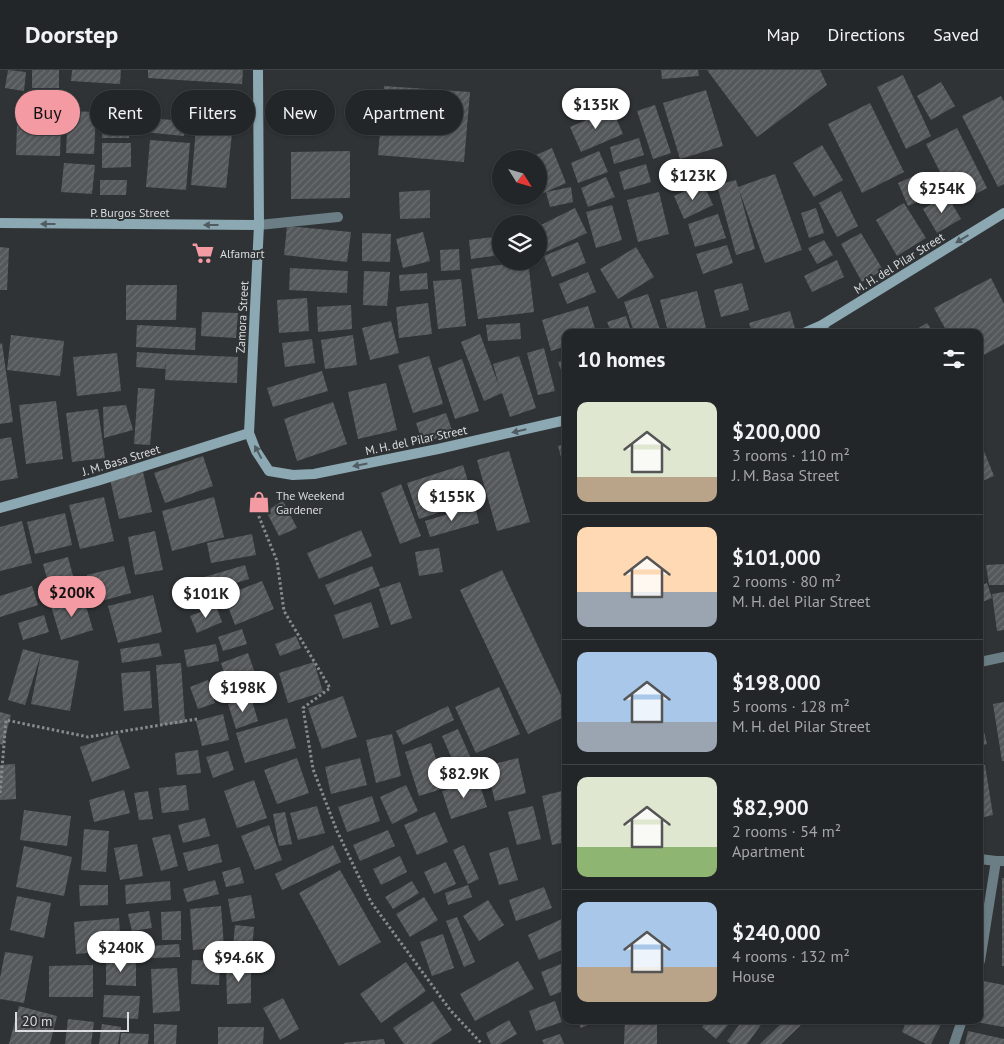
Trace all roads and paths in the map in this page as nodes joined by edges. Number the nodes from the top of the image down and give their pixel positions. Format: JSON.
{"nodes":[{"id":1,"x":258,"y":70,"type":"edge"},
{"id":2,"x":1004,"y":213,"type":"edge"},
{"id":3,"x":338,"y":217,"type":"dead end"},
{"id":4,"x":0,"y":223,"type":"edge"},
{"id":5,"x":259,"y":225,"type":"junction"},
{"id":6,"x":824,"y":329,"type":"edge"},
{"id":7,"x":562,"y":421,"type":"edge"},
{"id":8,"x":249,"y":433,"type":"junction"},
{"id":9,"x":269,"y":471,"type":"junction"},
{"id":10,"x":0,"y":508,"type":"edge"},
{"id":11,"x":1004,"y":657,"type":"edge"},
{"id":12,"x":983,"y":661,"type":"edge"},
{"id":13,"x":197,"y":719,"type":"dead end"},
{"id":14,"x":0,"y":792,"type":"edge"},
{"id":15,"x":983,"y":859,"type":"edge"},
{"id":16,"x":1000,"y":861,"type":"edge"},
{"id":17,"x":983,"y":946,"type":"edge"},
{"id":18,"x":961,"y":1024,"type":"edge"},
{"id":19,"x":482,"y":1044,"type":"edge"},
{"id":20,"x":954,"y":1044,"type":"edge"}],
"edges":[{"from":1,"to":5,"type":"street","name":"Zamora Street"},
{"from":2,"to":6,"type":"street","name":"M. H. del Pilar Street","one_way":true},
{"from":3,"to":5,"type":"street"},
{"from":5,"to":4,"type":"street","name":"P. Burgos Street","one_way":true},
{"from":5,"to":8,"type":"street","name":"Zamora Street"},
{"from":7,"to":9,"type":"street","name":"M. H. del Pilar Street","one_way":true},
{"from":9,"to":8,"type":"street","name":"Zamora Street","one_way":true},
{"from":8,"to":10,"type":"street","name":"J. M. Basa Street"},
{"from":9,"to":19,"type":"path"},
{"from":11,"to":12,"type":"street"},
{"from":13,"to":14,"type":"path"},
{"from":15,"to":16,"type":"street"},
{"from":16,"to":17,"type":"street"},
{"from":18,"to":20,"type":"street"}]}
